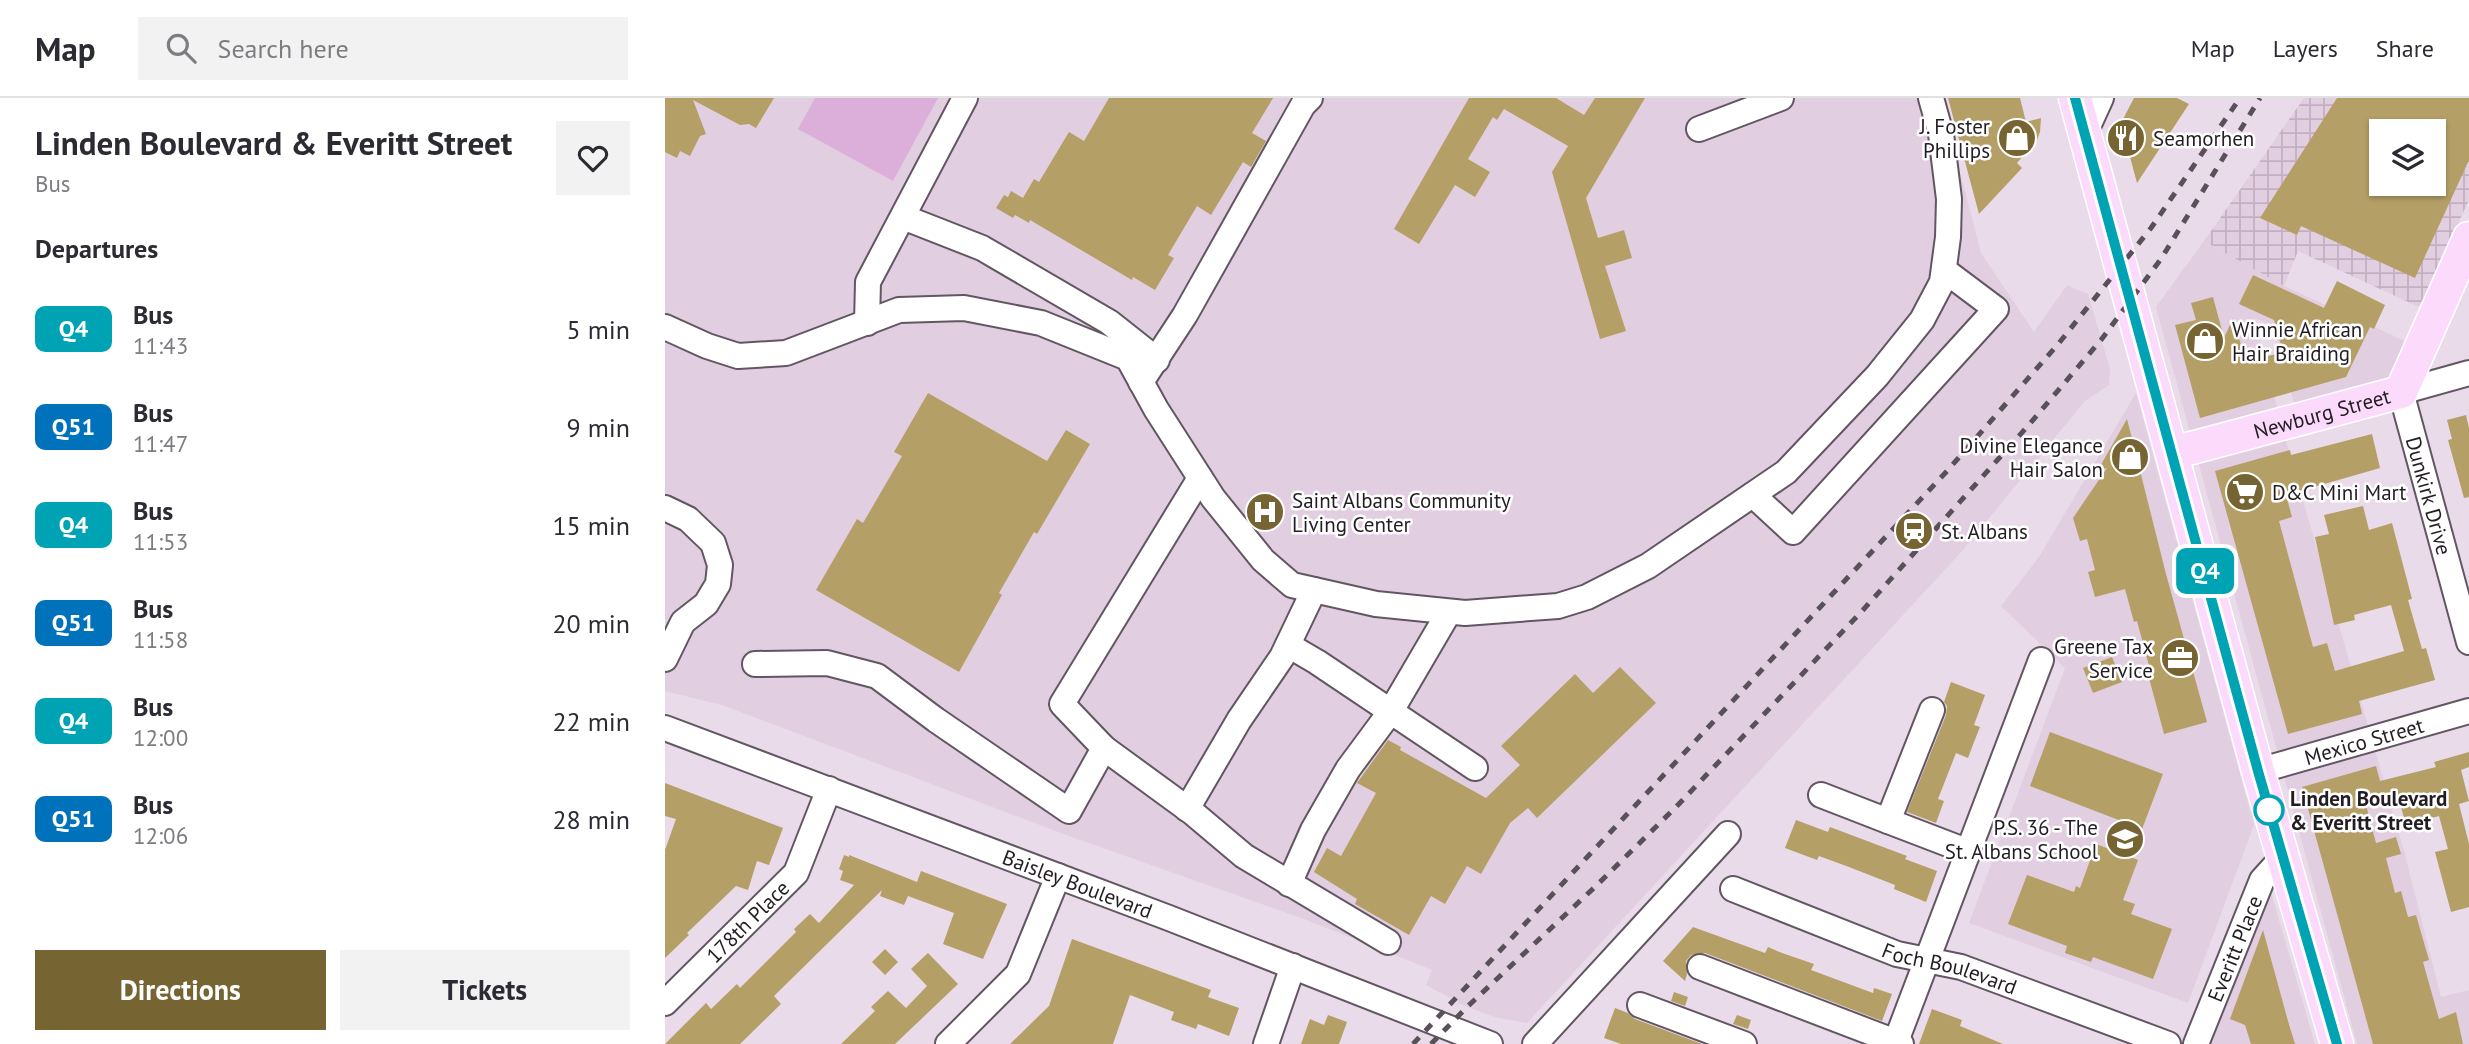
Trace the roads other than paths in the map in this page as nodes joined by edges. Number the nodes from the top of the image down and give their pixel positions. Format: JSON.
{"nodes":[{"id":1,"x":965,"y":98,"type":"edge"},
{"id":2,"x":1310,"y":98,"type":"edge"},
{"id":3,"x":1781,"y":98,"type":"edge"},
{"id":4,"x":1931,"y":98,"type":"edge"},
{"id":5,"x":2075,"y":98,"type":"edge"},
{"id":6,"x":2101,"y":98,"type":"edge"},
{"id":7,"x":1699,"y":130,"type":"dead end"},
{"id":8,"x":2085,"y":133,"type":"junction"},
{"id":9,"x":903,"y":216,"type":"junction"},
{"id":10,"x":2469,"y":238,"type":"edge"},
{"id":11,"x":1944,"y":270,"type":"junction"},
{"id":12,"x":867,"y":323,"type":"junction"},
{"id":13,"x":665,"y":327,"type":"edge"},
{"id":14,"x":1157,"y":360,"type":"junction"},
{"id":15,"x":2469,"y":373,"type":"edge"},
{"id":16,"x":1142,"y":383,"type":"junction"},
{"id":17,"x":2401,"y":392,"type":"junction"},
{"id":18,"x":2173,"y":453,"type":"junction"},
{"id":19,"x":1200,"y":478,"type":"junction"},
{"id":20,"x":1753,"y":495,"type":"junction"},
{"id":21,"x":665,"y":508,"type":"edge"},
{"id":22,"x":1314,"y":590,"type":"junction"},
{"id":23,"x":1449,"y":612,"type":"junction"},
{"id":24,"x":2469,"y":642,"type":"edge"},
{"id":25,"x":1287,"y":645,"type":"junction"},
{"id":26,"x":665,"y":659,"type":"edge"},
{"id":27,"x":2041,"y":660,"type":"dead end"},
{"id":28,"x":755,"y":664,"type":"dead end"},
{"id":29,"x":1932,"y":710,"type":"dead end"},
{"id":30,"x":1391,"y":711,"type":"junction"},
{"id":31,"x":2469,"y":711,"type":"edge"},
{"id":32,"x":665,"y":728,"type":"edge"},
{"id":33,"x":1104,"y":748,"type":"junction"},
{"id":34,"x":1475,"y":768,"type":"dead end"},
{"id":35,"x":2258,"y":771,"type":"junction"},
{"id":36,"x":829,"y":789,"type":"junction"},
{"id":37,"x":1821,"y":795,"type":"dead end"},
{"id":38,"x":1187,"y":809,"type":"junction"},
{"id":39,"x":1888,"y":821,"type":"junction"},
{"id":40,"x":1728,"y":834,"type":"dead end"},
{"id":41,"x":1969,"y":852,"type":"junction"},
{"id":42,"x":2283,"y":857,"type":"junction"},
{"id":43,"x":1058,"y":876,"type":"junction"},
{"id":44,"x":1289,"y":884,"type":"junction"},
{"id":45,"x":1733,"y":889,"type":"dead end"},
{"id":46,"x":1388,"y":942,"type":"dead end"},
{"id":47,"x":1929,"y":960,"type":"junction"},
{"id":48,"x":1293,"y":966,"type":"junction"},
{"id":49,"x":1700,"y":967,"type":"dead end"},
{"id":50,"x":665,"y":1003,"type":"edge"},
{"id":51,"x":1640,"y":1005,"type":"dead end"},
{"id":52,"x":1898,"y":1043,"type":"edge"},
{"id":53,"x":947,"y":1044,"type":"edge"},
{"id":54,"x":1266,"y":1044,"type":"edge"},
{"id":55,"x":1490,"y":1044,"type":"edge"},
{"id":56,"x":1535,"y":1044,"type":"edge"},
{"id":57,"x":1744,"y":1044,"type":"edge"},
{"id":58,"x":2168,"y":1044,"type":"edge"},
{"id":59,"x":2196,"y":1044,"type":"edge"},
{"id":60,"x":2337,"y":1044,"type":"edge"}],
"edges":[{"from":1,"to":9,"type":"street"},
{"from":2,"to":14,"type":"street"},
{"from":3,"to":7,"type":"street"},
{"from":4,"to":11,"type":"street"},
{"from":5,"to":8,"type":"main road"},
{"from":6,"to":8,"type":"street"},
{"from":8,"to":18,"type":"main road"},
{"from":9,"to":12,"type":"street"},
{"from":9,"to":14,"type":"street"},
{"from":10,"to":17,"type":"main road"},
{"from":11,"to":20,"type":"street"},
{"from":11,"to":20,"type":"street"},
{"from":12,"to":13,"type":"street"},
{"from":12,"to":16,"type":"street"},
{"from":14,"to":16,"type":"street"},
{"from":15,"to":17,"type":"street","name":"Newburg Street"},
{"from":16,"to":19,"type":"street"},
{"from":17,"to":18,"type":"main road","name":"Newburg Street"},
{"from":17,"to":24,"type":"street","name":"Dunkirk Drive"},
{"from":18,"to":35,"type":"main road"},
{"from":19,"to":22,"type":"street"},
{"from":19,"to":33,"type":"street"},
{"from":20,"to":23,"type":"street"},
{"from":21,"to":26,"type":"street"},
{"from":22,"to":23,"type":"street"},
{"from":22,"to":25,"type":"street"},
{"from":23,"to":30,"type":"street"},
{"from":25,"to":30,"type":"street"},
{"from":25,"to":38,"type":"street"},
{"from":27,"to":41,"type":"street"},
{"from":28,"to":33,"type":"street"},
{"from":29,"to":39,"type":"street"},
{"from":30,"to":34,"type":"street"},
{"from":30,"to":44,"type":"street"},
{"from":31,"to":35,"type":"street","name":"Mexico Street"},
{"from":32,"to":36,"type":"street","name":"Baisley Boulevard"},
{"from":33,"to":38,"type":"street"},
{"from":35,"to":42,"type":"main road"},
{"from":36,"to":43,"type":"street","name":"Baisley Boulevard"},
{"from":36,"to":50,"type":"street","name":"178th Place"},
{"from":37,"to":39,"type":"street"},
{"from":38,"to":44,"type":"street"},
{"from":39,"to":41,"type":"street"},
{"from":40,"to":56,"type":"street"},
{"from":41,"to":47,"type":"street"},
{"from":42,"to":59,"type":"street","name":"Everitt Place"},
{"from":42,"to":60,"type":"main road"},
{"from":43,"to":48,"type":"street","name":"Baisley Boulevard"},
{"from":43,"to":53,"type":"street"},
{"from":44,"to":46,"type":"street"},
{"from":45,"to":47,"type":"street","name":"Foch Boulevard"},
{"from":47,"to":52,"type":"street"},
{"from":47,"to":58,"type":"street","name":"Foch Boulevard"},
{"from":48,"to":54,"type":"street"},
{"from":48,"to":55,"type":"street","name":"Baisley Boulevard"},
{"from":49,"to":52,"type":"street"},
{"from":51,"to":57,"type":"street"}]}
